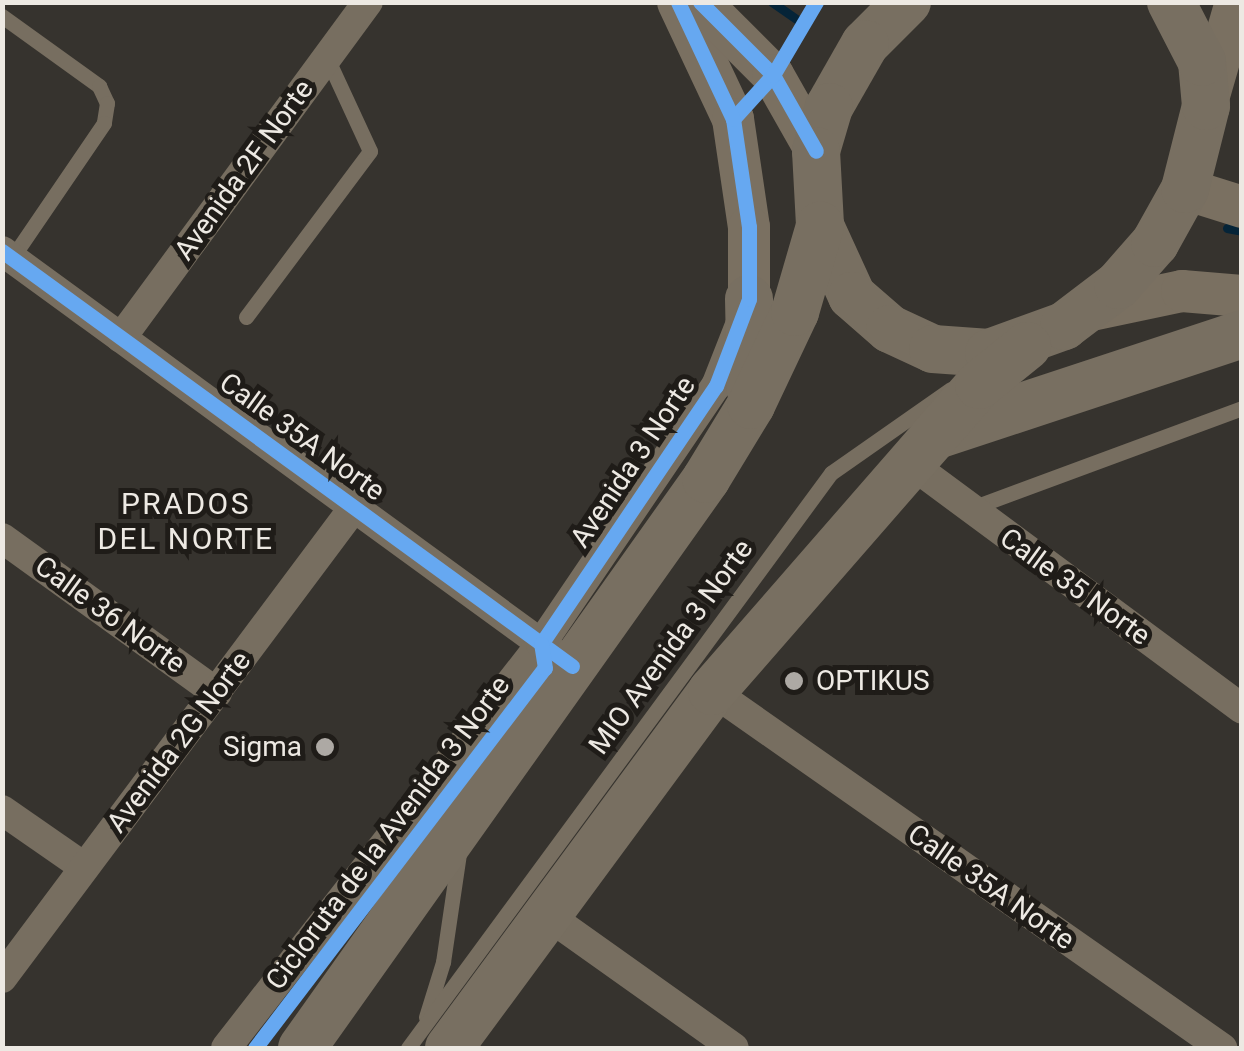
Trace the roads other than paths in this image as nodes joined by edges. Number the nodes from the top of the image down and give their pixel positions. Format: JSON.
{"nodes":[{"id":1,"x":368,"y":2,"type":"edge"},
{"id":2,"x":678,"y":2,"type":"edge"},
{"id":3,"x":700,"y":2,"type":"edge"},
{"id":4,"x":907,"y":2,"type":"edge"},
{"id":5,"x":1211,"y":14,"type":"edge"},
{"id":6,"x":2,"y":16,"type":"edge"},
{"id":7,"x":327,"y":58,"type":"junction"},
{"id":8,"x":816,"y":151,"type":"junction"},
{"id":9,"x":1185,"y":189,"type":"junction"},
{"id":10,"x":1242,"y":207,"type":"edge"},
{"id":11,"x":820,"y":226,"type":"junction"},
{"id":12,"x":7,"y":255,"type":"edge"},
{"id":13,"x":1242,"y":296,"type":"edge"},
{"id":14,"x":749,"y":299,"type":"junction"},
{"id":15,"x":1087,"y":311,"type":"junction"},
{"id":16,"x":246,"y":317,"type":"dead end"},
{"id":17,"x":1242,"y":334,"type":"edge"},
{"id":18,"x":120,"y":338,"type":"junction"},
{"id":19,"x":1023,"y":345,"type":"junction"},
{"id":20,"x":751,"y":405,"type":"junction"},
{"id":21,"x":1242,"y":408,"type":"edge"},
{"id":22,"x":922,"y":450,"type":"junction"},
{"id":23,"x":356,"y":506,"type":"junction"},
{"id":24,"x":968,"y":509,"type":"junction"},
{"id":25,"x":2,"y":538,"type":"edge"},
{"id":26,"x":556,"y":655,"type":"junction"},
{"id":27,"x":712,"y":691,"type":"junction"},
{"id":28,"x":218,"y":692,"type":"junction"},
{"id":29,"x":1242,"y":709,"type":"edge"},
{"id":30,"x":2,"y":810,"type":"edge"},
{"id":31,"x":462,"y":830,"type":"junction"},
{"id":32,"x":84,"y":867,"type":"junction"},
{"id":33,"x":546,"y":915,"type":"junction"},
{"id":34,"x":2,"y":978,"type":"edge"},
{"id":35,"x":436,"y":1039,"type":"edge"},
{"id":36,"x":226,"y":1048,"type":"edge"},
{"id":37,"x":302,"y":1048,"type":"edge"},
{"id":38,"x":408,"y":1048,"type":"edge"},
{"id":39,"x":734,"y":1048,"type":"edge"},
{"id":40,"x":1222,"y":1048,"type":"edge"}],
"edges":[{"from":1,"to":7,"type":"street","name":"Avenida 2F Norte"},
{"from":2,"to":14,"type":"main road"},
{"from":3,"to":8,"type":"main road"},
{"from":4,"to":8,"type":"main road"},
{"from":5,"to":9,"type":"main road"},
{"from":6,"to":12,"type":"lane"},
{"from":7,"to":16,"type":"lane"},
{"from":7,"to":18,"type":"street","name":"Avenida 2F Norte"},
{"from":8,"to":11,"type":"main road"},
{"from":9,"to":10,"type":"main road"},
{"from":9,"to":15,"type":"main road"},
{"from":11,"to":19,"type":"main road"},
{"from":11,"to":20,"type":"main road","name":"Avenida 3 Norte"},
{"from":12,"to":18,"type":"street","name":"Calle 35A Norte"},
{"from":13,"to":15,"type":"main road"},
{"from":14,"to":20,"type":"main road"},
{"from":14,"to":26,"type":"street","name":"Avenida 3 Norte"},
{"from":15,"to":19,"type":"main road"},
{"from":17,"to":22,"type":"main road"},
{"from":18,"to":23,"type":"street","name":"Calle 35A Norte"},
{"from":19,"to":22,"type":"main road"},
{"from":19,"to":35,"type":"lane","name":"MIO Avenida 3 Norte"},
{"from":20,"to":26,"type":"main road","name":"Avenida 3 Norte"},
{"from":21,"to":24,"type":"lane"},
{"from":22,"to":24,"type":"street","name":"Calle 35 Norte"},
{"from":22,"to":27,"type":"main road"},
{"from":23,"to":26,"type":"street","name":"Calle 35A Norte"},
{"from":23,"to":28,"type":"street","name":"Avenida 2G Norte"},
{"from":24,"to":29,"type":"street","name":"Calle 35 Norte"},
{"from":25,"to":28,"type":"street","name":"Calle 36 Norte"},
{"from":26,"to":31,"type":"main road","name":"Avenida 3 Norte"},
{"from":26,"to":36,"type":"street","name":"Avenida 3 Norte"},
{"from":27,"to":33,"type":"main road"},
{"from":27,"to":40,"type":"street","name":"Calle 35A Norte"},
{"from":28,"to":32,"type":"street","name":"Avenida 2G Norte"},
{"from":30,"to":32,"type":"street"},
{"from":31,"to":35,"type":"lane","name":"MIO Avenida 3 Norte"},
{"from":31,"to":37,"type":"main road","name":"Avenida 3 Norte"},
{"from":32,"to":34,"type":"street","name":"Avenida 2G Norte"},
{"from":33,"to":35,"type":"main road"},
{"from":33,"to":39,"type":"street"},
{"from":35,"to":38,"type":"lane","name":"MIO Avenida 3 Norte"}]}
